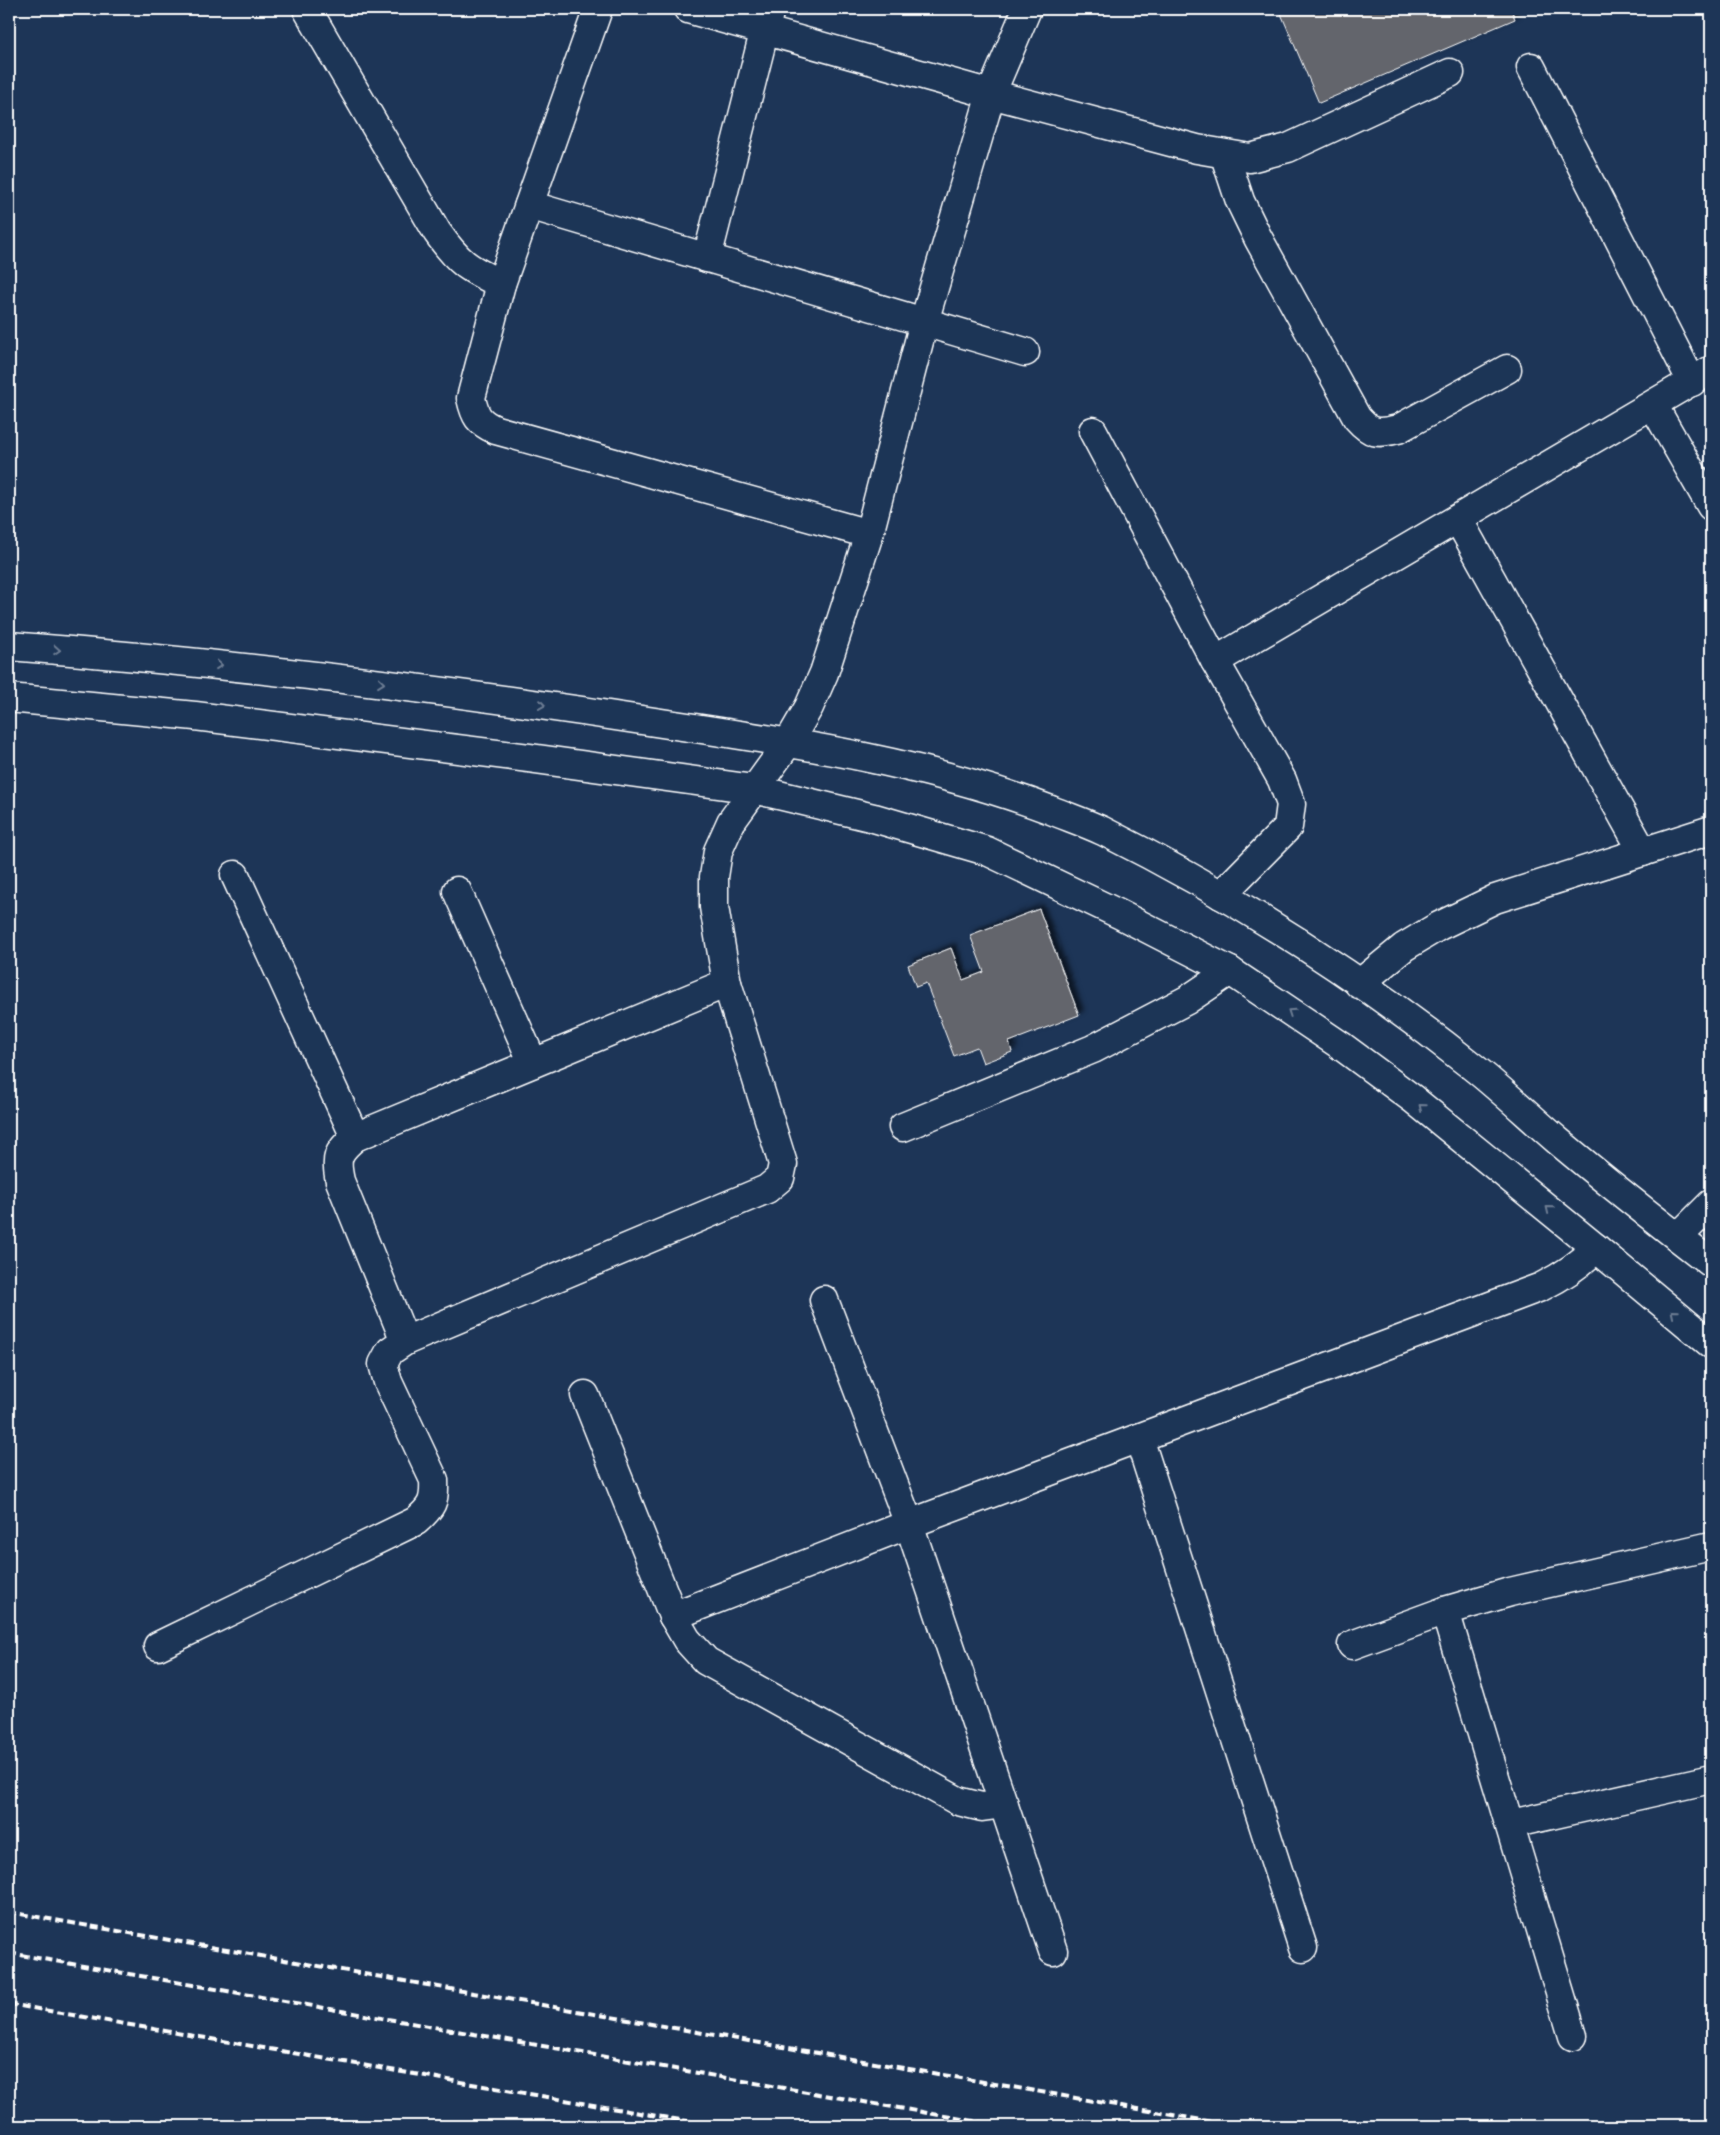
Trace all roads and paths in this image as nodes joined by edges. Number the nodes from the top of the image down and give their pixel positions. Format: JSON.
{"nodes":[{"id":1,"x":308,"y":9,"type":"edge"},
{"id":2,"x":598,"y":9,"type":"edge"},
{"id":3,"x":688,"y":9,"type":"edge"},
{"id":4,"x":1026,"y":9,"type":"edge"},
{"id":5,"x":767,"y":19,"type":"edge"},
{"id":6,"x":1531,"y":66,"type":"dead end"},
{"id":7,"x":1450,"y":73,"type":"dead end"},
{"id":8,"x":990,"y":94,"type":"junction"},
{"id":9,"x":1225,"y":156,"type":"junction"},
{"id":10,"x":528,"y":205,"type":"junction"},
{"id":11,"x":707,"y":258,"type":"junction"},
{"id":12,"x":501,"y":284,"type":"junction"},
{"id":13,"x":924,"y":322,"type":"junction"},
{"id":14,"x":1025,"y":352,"type":"dead end"},
{"id":15,"x":1507,"y":369,"type":"dead end"},
{"id":16,"x":1702,"y":376,"type":"edge"},
{"id":17,"x":1653,"y":405,"type":"junction"},
{"id":18,"x":1093,"y":432,"type":"dead end"},
{"id":19,"x":1711,"y":506,"type":"edge"},
{"id":20,"x":1458,"y":519,"type":"junction"},
{"id":21,"x":869,"y":534,"type":"junction"},
{"id":22,"x":9,"y":646,"type":"edge"},
{"id":23,"x":1215,"y":661,"type":"junction"},
{"id":24,"x":9,"y":698,"type":"edge"},
{"id":25,"x":788,"y":743,"type":"junction"},
{"id":26,"x":754,"y":789,"type":"junction"},
{"id":27,"x":1711,"y":830,"type":"edge"},
{"id":28,"x":1643,"y":852,"type":"junction"},
{"id":29,"x":235,"y":875,"type":"dead end"},
{"id":30,"x":456,"y":891,"type":"dead end"},
{"id":31,"x":1221,"y":895,"type":"junction"},
{"id":32,"x":1230,"y":971,"type":"junction"},
{"id":33,"x":727,"y":983,"type":"junction"},
{"id":34,"x":1359,"y":984,"type":"junction"},
{"id":35,"x":533,"y":1063,"type":"junction"},
{"id":36,"x":903,"y":1127,"type":"dead end"},
{"id":37,"x":355,"y":1137,"type":"junction"},
{"id":38,"x":1711,"y":1204,"type":"edge"},
{"id":39,"x":1678,"y":1237,"type":"junction"},
{"id":40,"x":1596,"y":1248,"type":"junction"},
{"id":41,"x":1711,"y":1263,"type":"edge"},
{"id":42,"x":824,"y":1300,"type":"dead end"},
{"id":43,"x":405,"y":1341,"type":"junction"},
{"id":44,"x":1711,"y":1344,"type":"edge"},
{"id":45,"x":585,"y":1395,"type":"dead end"},
{"id":46,"x":1139,"y":1438,"type":"junction"},
{"id":47,"x":909,"y":1524,"type":"junction"},
{"id":48,"x":1711,"y":1546,"type":"edge"},
{"id":49,"x":1445,"y":1611,"type":"junction"},
{"id":50,"x":674,"y":1616,"type":"junction"},
{"id":51,"x":1352,"y":1645,"type":"dead end"},
{"id":52,"x":158,"y":1646,"type":"dead end"},
{"id":53,"x":1711,"y":1779,"type":"edge"},
{"id":54,"x":1004,"y":1804,"type":"junction"},
{"id":55,"x":1511,"y":1824,"type":"junction"},
{"id":56,"x":1303,"y":1948,"type":"dead end"},
{"id":57,"x":1053,"y":1951,"type":"dead end"},
{"id":58,"x":1574,"y":2036,"type":"dead end"}],
"edges":[{"from":1,"to":12,"type":"street"},
{"from":2,"to":10,"type":"street"},
{"from":3,"to":5,"type":"street"},
{"from":4,"to":8,"type":"street"},
{"from":5,"to":8,"type":"street"},
{"from":5,"to":11,"type":"street"},
{"from":6,"to":16,"type":"street"},
{"from":7,"to":9,"type":"street"},
{"from":8,"to":9,"type":"street"},
{"from":8,"to":13,"type":"street"},
{"from":9,"to":15,"type":"street"},
{"from":10,"to":11,"type":"street"},
{"from":10,"to":12,"type":"street"},
{"from":11,"to":13,"type":"street"},
{"from":12,"to":21,"type":"street"},
{"from":13,"to":14,"type":"street"},
{"from":13,"to":21,"type":"street"},
{"from":16,"to":17,"type":"street"},
{"from":17,"to":19,"type":"street"},
{"from":17,"to":20,"type":"street"},
{"from":18,"to":23,"type":"street"},
{"from":20,"to":23,"type":"street"},
{"from":20,"to":28,"type":"street"},
{"from":21,"to":25,"type":"street"},
{"from":22,"to":25,"type":"street","one_way":true},
{"from":23,"to":31,"type":"street"},
{"from":24,"to":26,"type":"street"},
{"from":25,"to":26,"type":"street"},
{"from":25,"to":31,"type":"street"},
{"from":26,"to":32,"type":"street"},
{"from":26,"to":33,"type":"street"},
{"from":27,"to":28,"type":"street"},
{"from":28,"to":34,"type":"street"},
{"from":29,"to":37,"type":"street"},
{"from":30,"to":35,"type":"street"},
{"from":31,"to":34,"type":"street"},
{"from":32,"to":36,"type":"street"},
{"from":40,"to":32,"type":"street","one_way":true},
{"from":33,"to":35,"type":"street"},
{"from":33,"to":43,"type":"street"},
{"from":34,"to":39,"type":"street"},
{"from":35,"to":37,"type":"street"},
{"from":37,"to":43,"type":"street"},
{"from":38,"to":39,"type":"street"},
{"from":39,"to":41,"type":"street"},
{"from":44,"to":40,"type":"street","one_way":true},
{"from":40,"to":46,"type":"street"},
{"from":42,"to":47,"type":"street"},
{"from":43,"to":52,"type":"street"},
{"from":45,"to":50,"type":"street"},
{"from":46,"to":47,"type":"street"},
{"from":46,"to":56,"type":"street"},
{"from":47,"to":50,"type":"street"},
{"from":47,"to":54,"type":"street"},
{"from":48,"to":49,"type":"street"},
{"from":49,"to":51,"type":"street"},
{"from":49,"to":55,"type":"street"},
{"from":50,"to":54,"type":"street"},
{"from":53,"to":55,"type":"street"},
{"from":54,"to":57,"type":"street"},
{"from":55,"to":58,"type":"street"}]}
